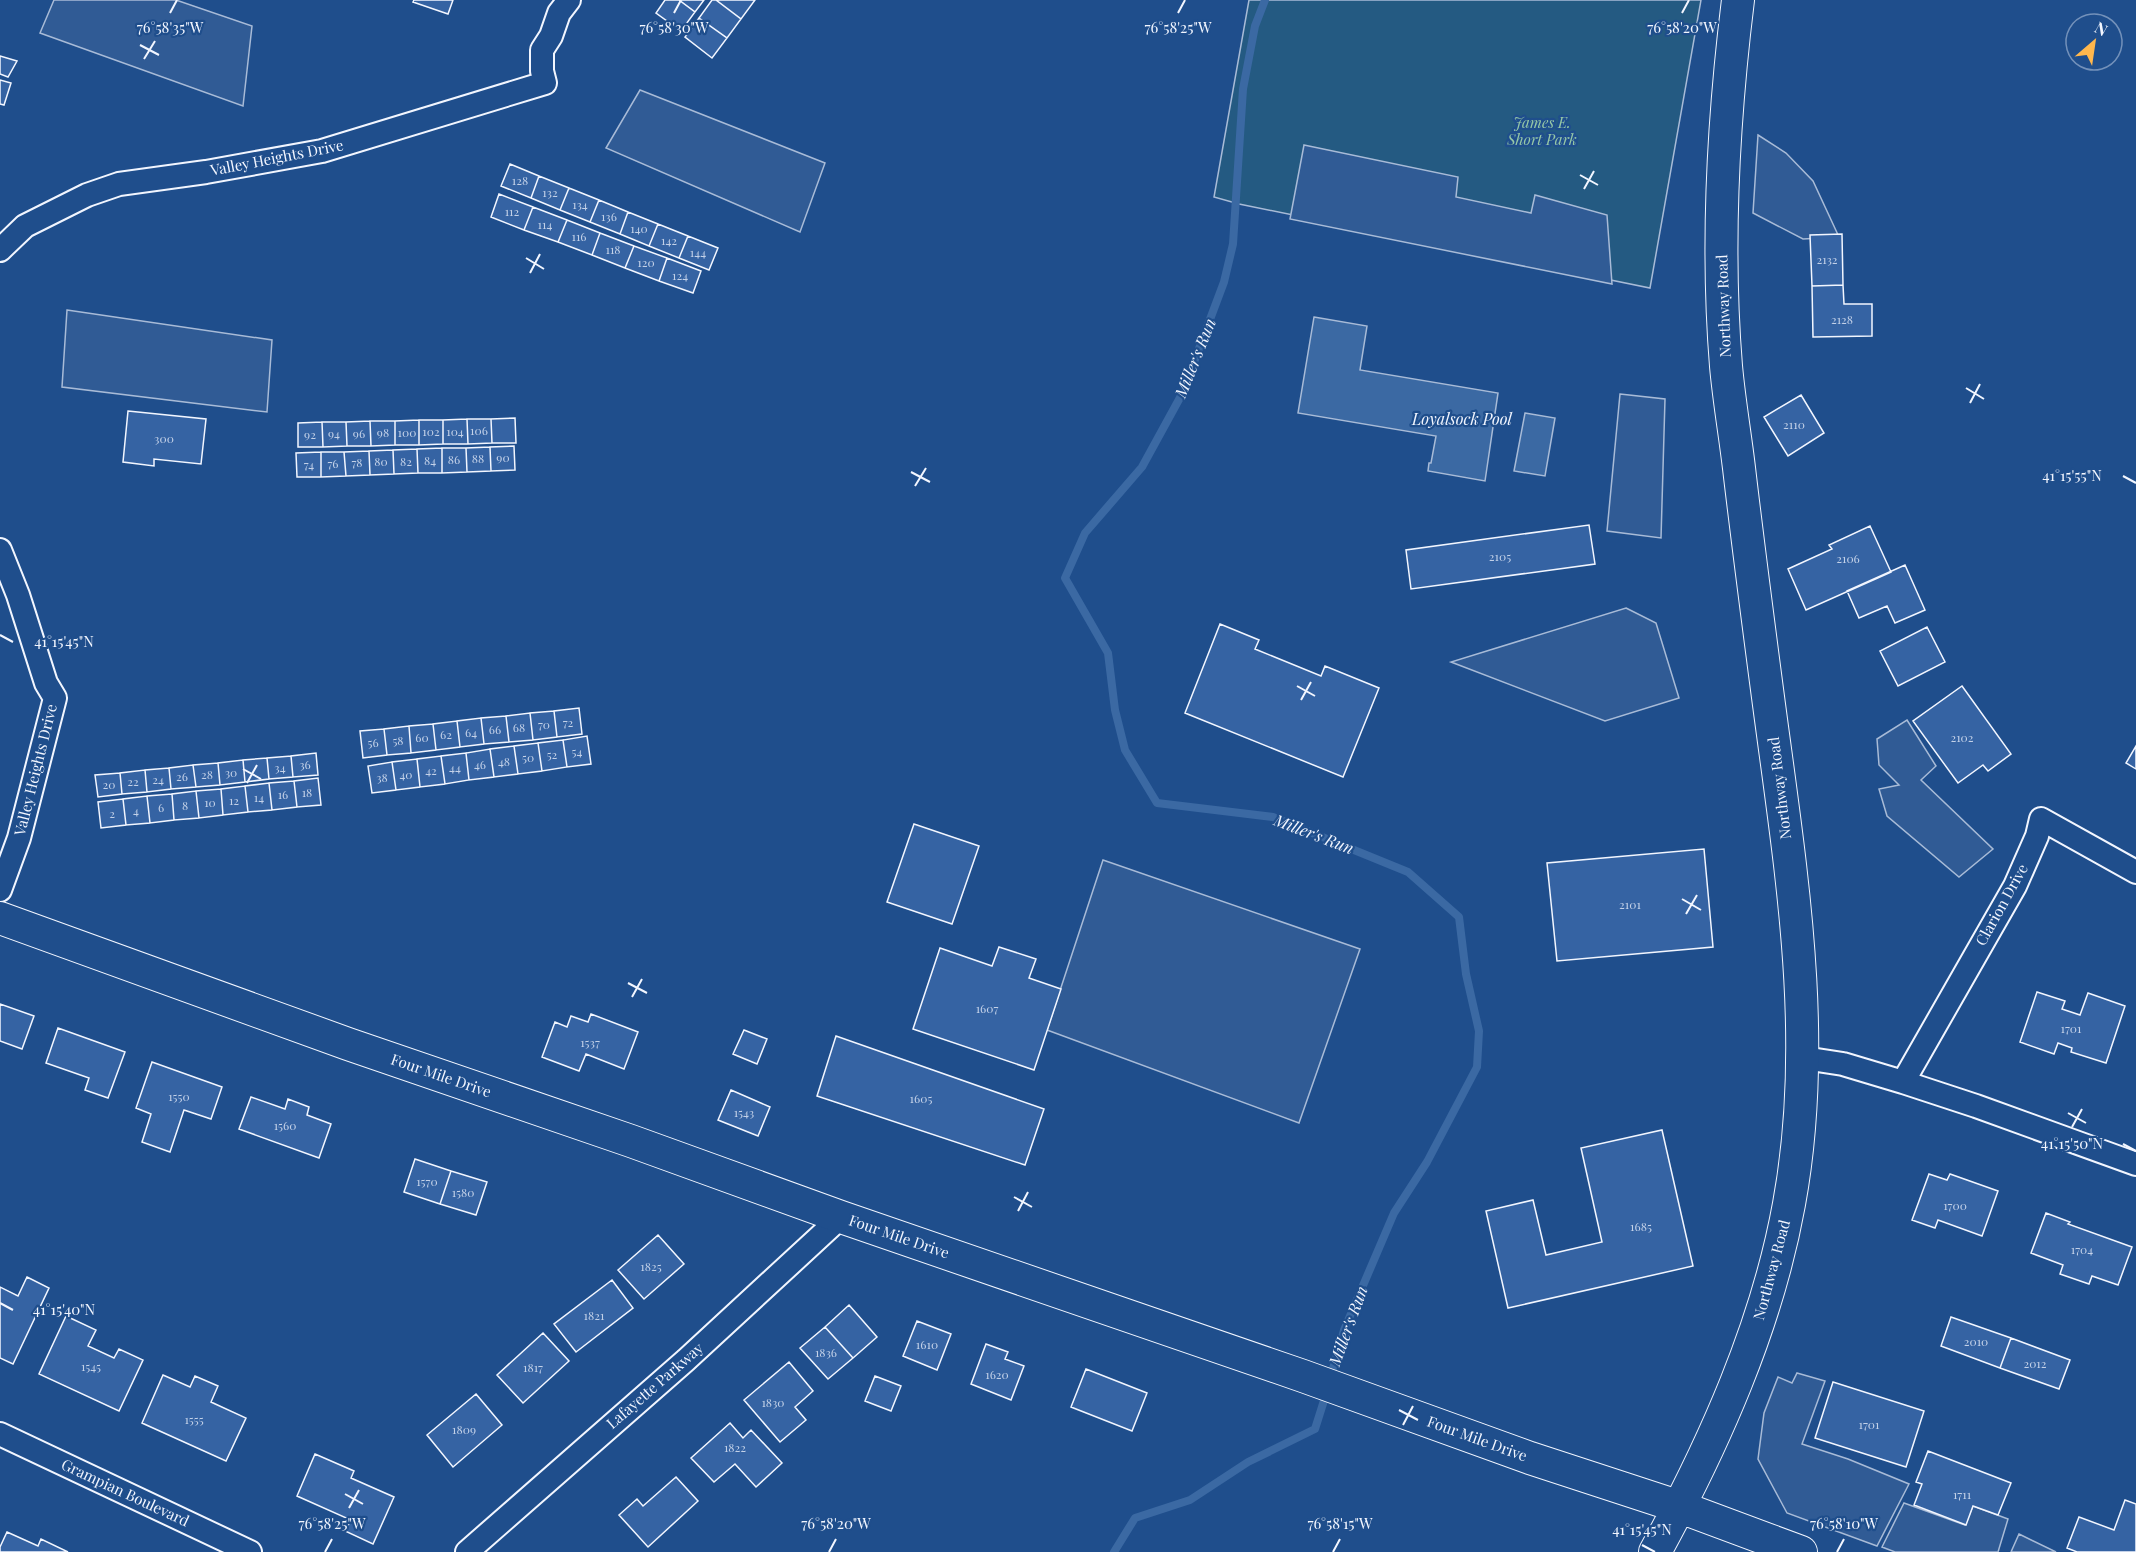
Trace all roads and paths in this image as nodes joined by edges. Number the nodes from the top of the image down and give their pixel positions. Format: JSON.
{"nodes":[{"id":1,"x":569,"y":0,"type":"edge"},
{"id":2,"x":1738,"y":0,"type":"edge"},
{"id":3,"x":0,"y":250,"type":"edge"},
{"id":4,"x":0,"y":550,"type":"edge"},
{"id":5,"x":2136,"y":872,"type":"edge"},
{"id":6,"x":0,"y":890,"type":"edge"},
{"id":7,"x":0,"y":918,"type":"edge"},
{"id":8,"x":1804,"y":1058,"type":"junction"},
{"id":9,"x":1903,"y":1082,"type":"junction"},
{"id":10,"x":2136,"y":1164,"type":"edge"},
{"id":11,"x":842,"y":1218,"type":"junction"},
{"id":12,"x":0,"y":1434,"type":"edge"},
{"id":13,"x":1680,"y":1507,"type":"junction"},
{"id":14,"x":250,"y":1552,"type":"edge"},
{"id":15,"x":467,"y":1552,"type":"edge"},
{"id":16,"x":1654,"y":1552,"type":"edge"},
{"id":17,"x":1801,"y":1552,"type":"edge"}],
"edges":[{"from":1,"to":3,"type":"street","name":"Valley Heights Drive"},
{"from":2,"to":8,"type":"street","name":"Northway Road"},
{"from":4,"to":6,"type":"street","name":"Valley Heights Drive"},
{"from":5,"to":9,"type":"street","name":"Clarion Drive"},
{"from":7,"to":11,"type":"street","name":"Four Mile Drive"},
{"from":8,"to":9,"type":"street"},
{"from":8,"to":13,"type":"street","name":"Northway Road"},
{"from":9,"to":10,"type":"street"},
{"from":11,"to":13,"type":"street","name":"Four Mile Drive"},
{"from":11,"to":15,"type":"street","name":"Lafayette Parkway"},
{"from":12,"to":14,"type":"street","name":"Grampian Boulevard"},
{"from":13,"to":16,"type":"street","name":"Northway Road"},
{"from":13,"to":17,"type":"street","name":"Four Mile Drive"}]}
